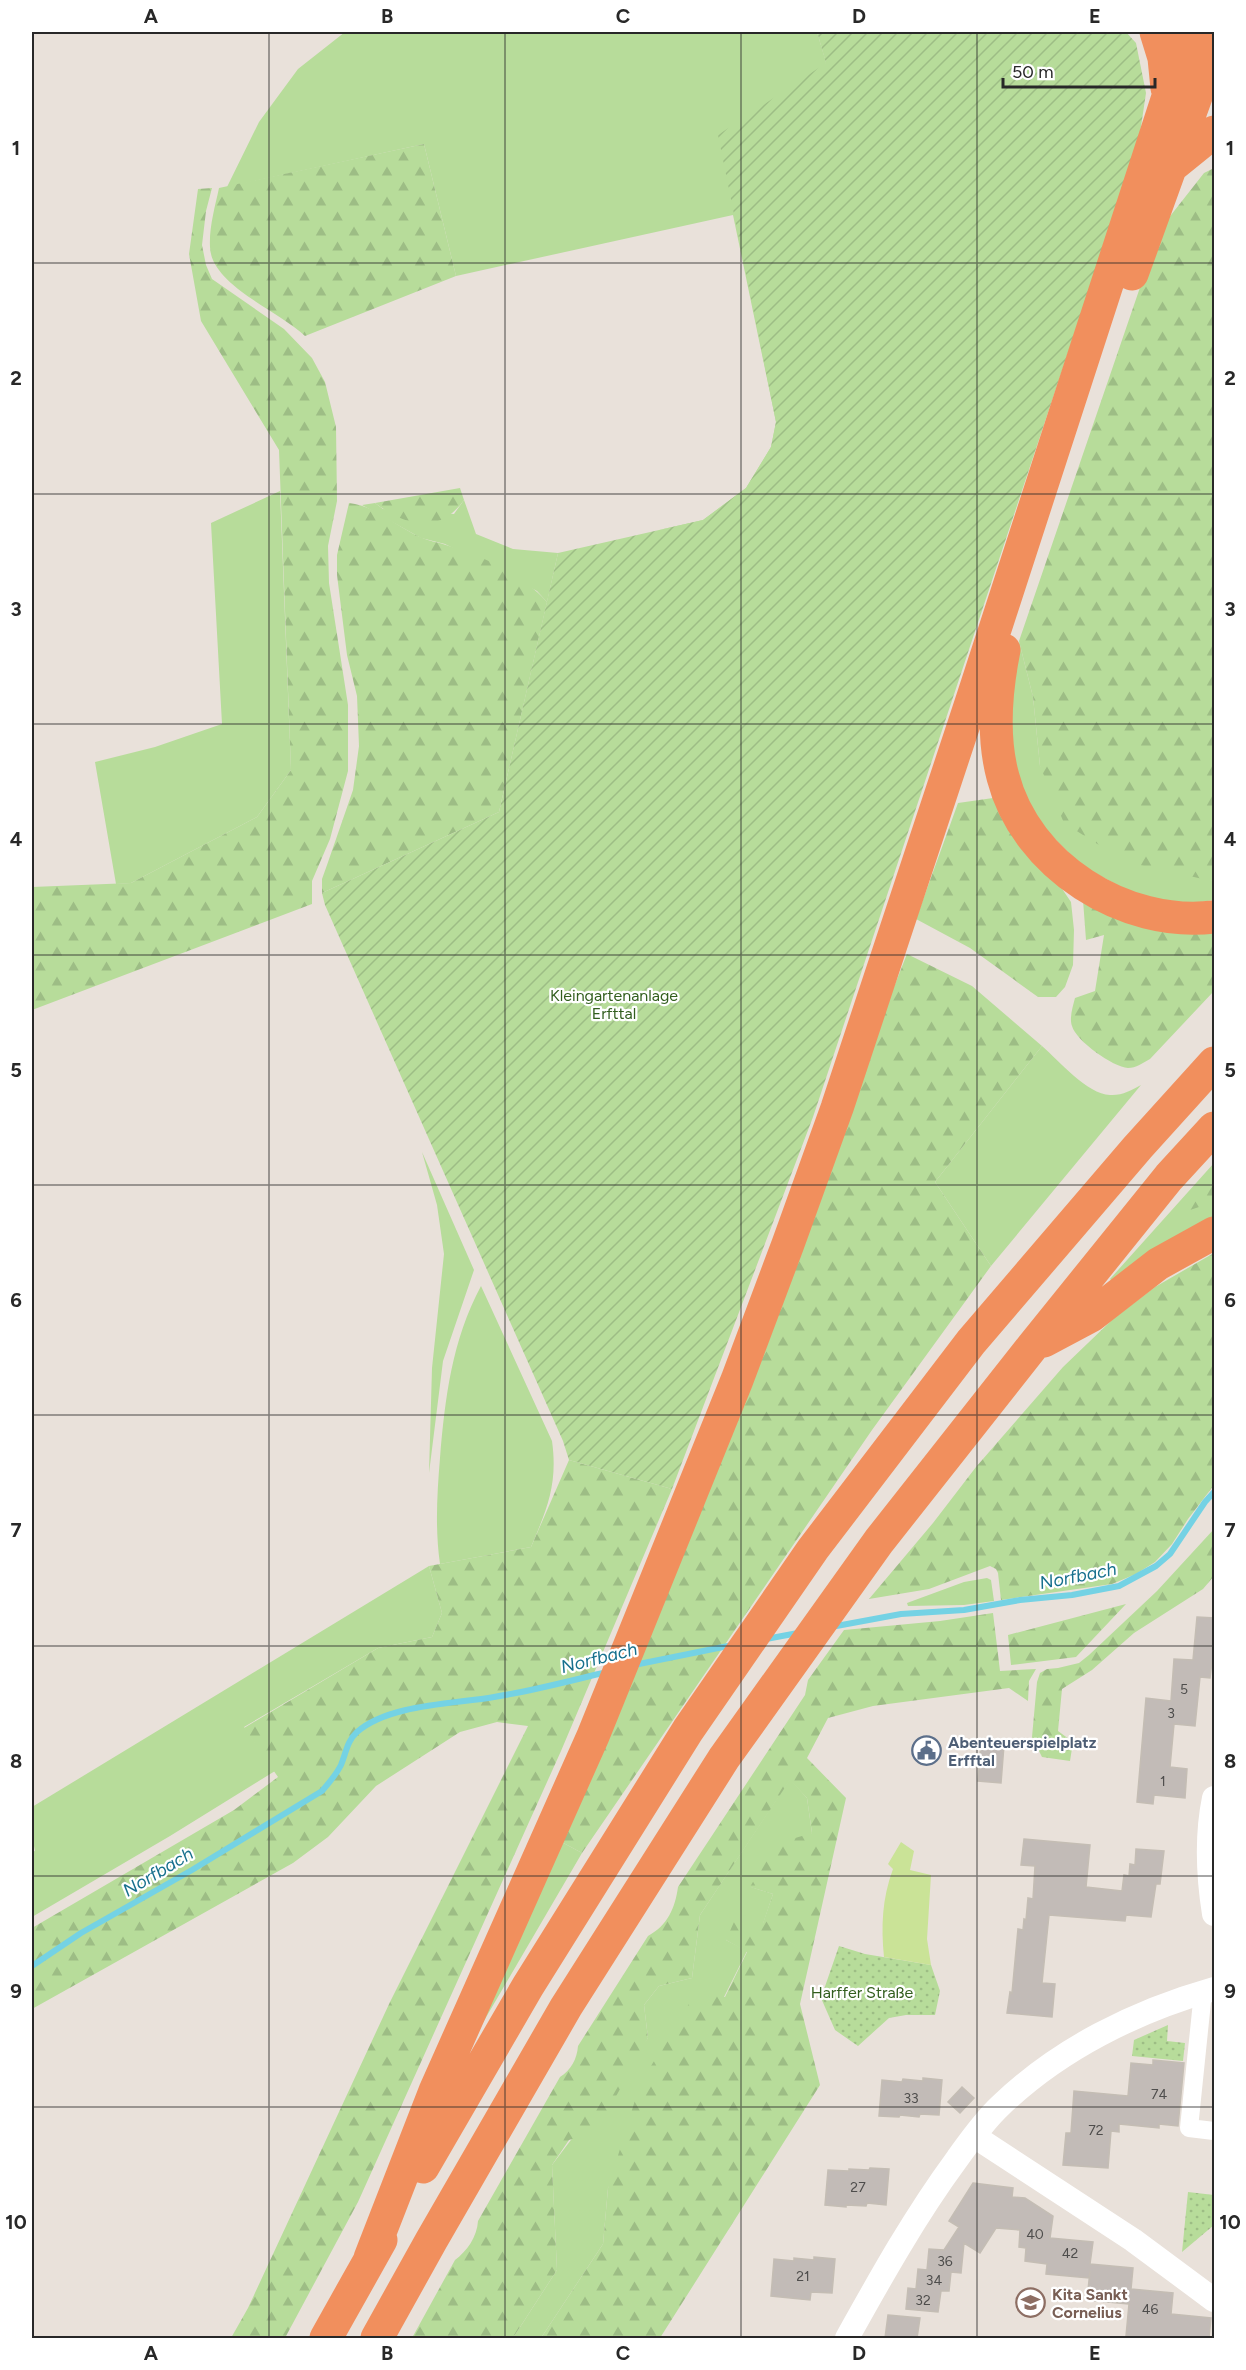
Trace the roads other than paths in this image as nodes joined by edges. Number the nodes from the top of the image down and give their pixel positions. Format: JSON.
{"nodes":[{"id":1,"x":1156,"y":32,"type":"edge"},
{"id":2,"x":1189,"y":32,"type":"edge"},
{"id":3,"x":1215,"y":47,"type":"edge"},
{"id":4,"x":1167,"y":94,"type":"junction"},
{"id":5,"x":1215,"y":132,"type":"edge"},
{"id":6,"x":1171,"y":167,"type":"junction"},
{"id":7,"x":1215,"y":917,"type":"edge"},
{"id":8,"x":1215,"y":1063,"type":"edge"},
{"id":9,"x":1215,"y":1128,"type":"edge"},
{"id":10,"x":1215,"y":1233,"type":"edge"},
{"id":11,"x":1032,"y":1347,"type":"junction"},
{"id":12,"x":1215,"y":1798,"type":"edge"},
{"id":13,"x":1215,"y":1914,"type":"edge"},
{"id":14,"x":1209,"y":1991,"type":"edge"},
{"id":15,"x":1215,"y":2131,"type":"edge"},
{"id":16,"x":974,"y":2136,"type":"junction"},
{"id":17,"x":370,"y":2258,"type":"junction"},
{"id":18,"x":1215,"y":2300,"type":"edge"},
{"id":19,"x":326,"y":2338,"type":"edge"},
{"id":20,"x":377,"y":2338,"type":"edge"},
{"id":21,"x":847,"y":2338,"type":"edge"}],
"edges":[{"from":1,"to":4,"type":"highway"},
{"from":2,"to":4,"type":"highway"},
{"from":3,"to":6,"type":"highway"},
{"from":4,"to":17,"type":"highway"},
{"from":5,"to":6,"type":"highway"},
{"from":6,"to":7,"type":"highway"},
{"from":8,"to":17,"type":"highway"},
{"from":9,"to":11,"type":"highway"},
{"from":10,"to":11,"type":"highway"},
{"from":11,"to":20,"type":"highway"},
{"from":12,"to":13,"type":"street"},
{"from":14,"to":15,"type":"street"},
{"from":14,"to":16,"type":"street"},
{"from":16,"to":18,"type":"street"},
{"from":16,"to":21,"type":"street"},
{"from":17,"to":19,"type":"highway"}]}
